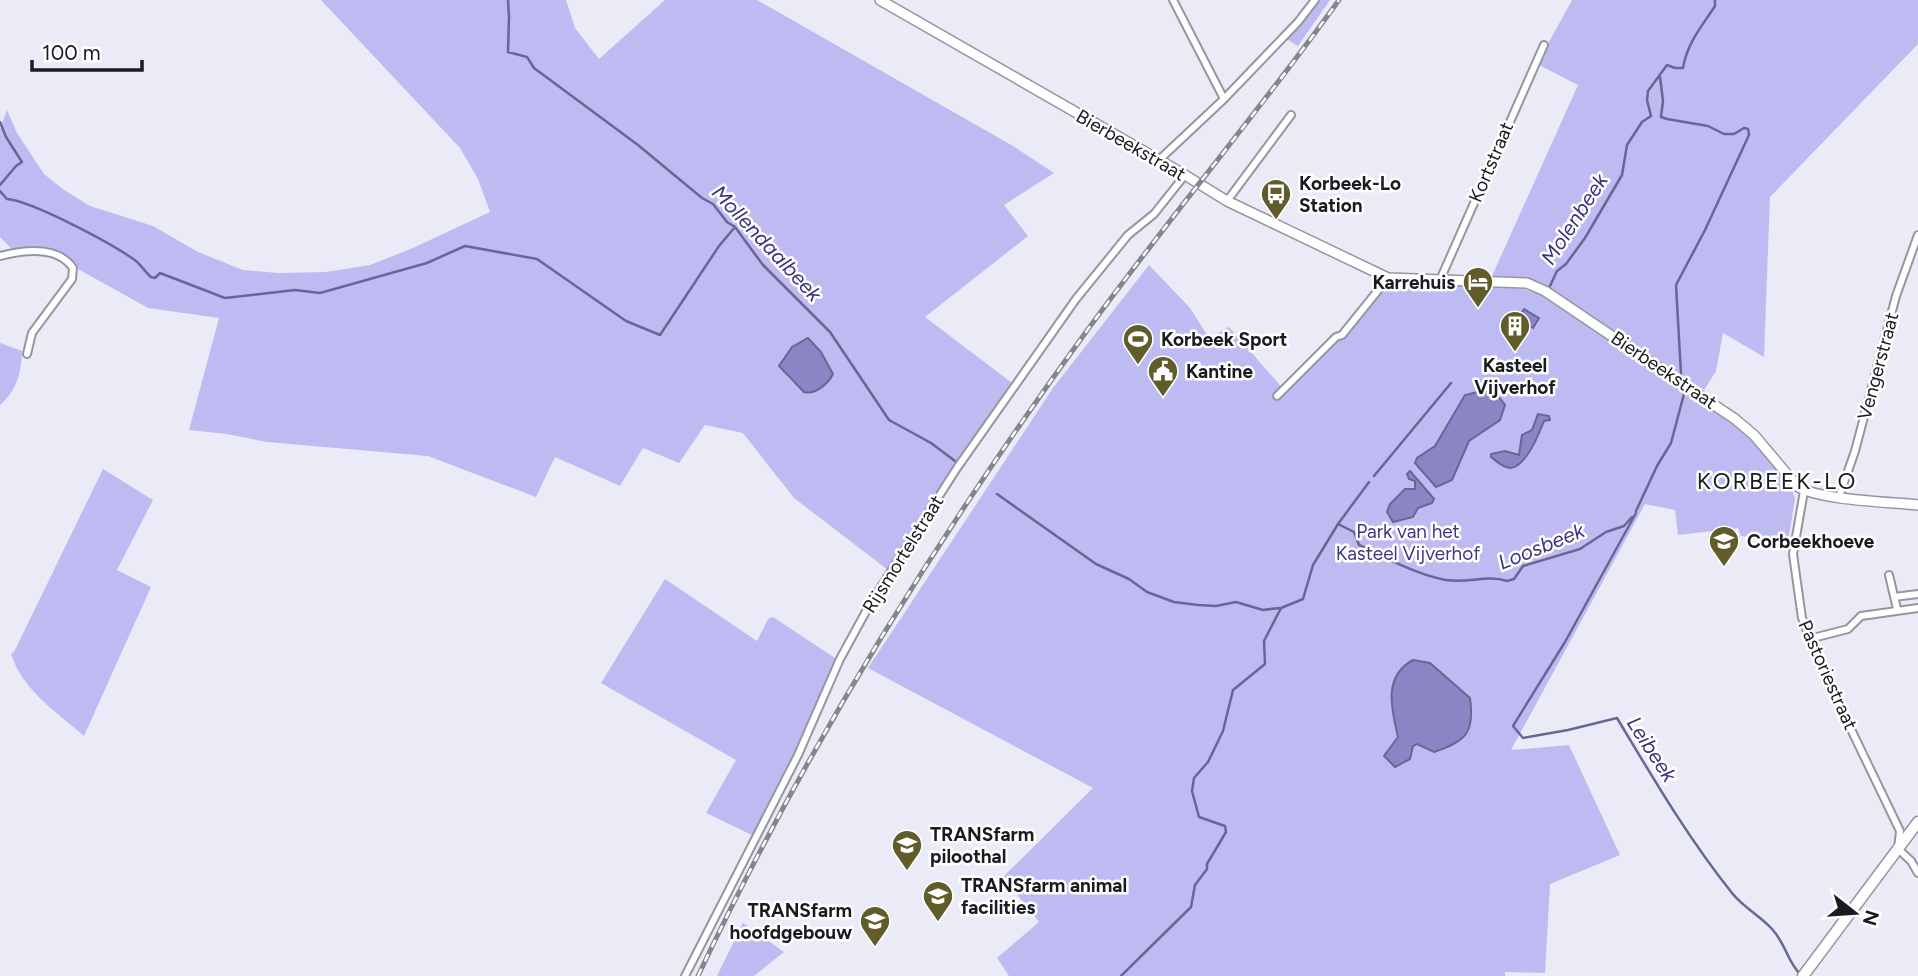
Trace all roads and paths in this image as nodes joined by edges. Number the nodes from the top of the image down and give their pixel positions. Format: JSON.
{"nodes":[{"id":1,"x":880,"y":0,"type":"edge"},
{"id":2,"x":1173,"y":0,"type":"edge"},
{"id":3,"x":1315,"y":0,"type":"edge"},
{"id":4,"x":891,"y":3,"type":"edge"},
{"id":5,"x":1544,"y":45,"type":"dead end"},
{"id":6,"x":1224,"y":99,"type":"junction"},
{"id":7,"x":1291,"y":116,"type":"dead end"},
{"id":8,"x":1159,"y":160,"type":"junction"},
{"id":9,"x":1185,"y":175,"type":"junction"},
{"id":10,"x":1227,"y":201,"type":"junction"},
{"id":11,"x":1918,"y":235,"type":"edge"},
{"id":12,"x":0,"y":256,"type":"edge"},
{"id":13,"x":1388,"y":278,"type":"junction"},
{"id":14,"x":1440,"y":280,"type":"junction"},
{"id":15,"x":27,"y":354,"type":"dead end"},
{"id":16,"x":1277,"y":396,"type":"dead end"},
{"id":17,"x":1804,"y":491,"type":"junction"},
{"id":18,"x":1839,"y":497,"type":"junction"},
{"id":19,"x":1918,"y":505,"type":"edge"},
{"id":20,"x":1889,"y":575,"type":"dead end"},
{"id":21,"x":1918,"y":594,"type":"edge"},
{"id":22,"x":1894,"y":597,"type":"junction"},
{"id":23,"x":1918,"y":608,"type":"edge"},
{"id":24,"x":1897,"y":609,"type":"junction"},
{"id":25,"x":1809,"y":639,"type":"junction"},
{"id":26,"x":1918,"y":822,"type":"edge"},
{"id":27,"x":1898,"y":849,"type":"junction"},
{"id":28,"x":1918,"y":873,"type":"edge"},
{"id":29,"x":685,"y":976,"type":"edge"},
{"id":30,"x":1802,"y":976,"type":"edge"}],
"edges":[{"from":1,"to":4,"type":"street","name":"Bierbeekstraat"},
{"from":2,"to":6,"type":"street"},
{"from":3,"to":6,"type":"street"},
{"from":4,"to":8,"type":"street","name":"Bierbeekstraat"},
{"from":5,"to":14,"type":"street","name":"Kortstraat"},
{"from":6,"to":8,"type":"street"},
{"from":7,"to":10,"type":"street"},
{"from":8,"to":9,"type":"street","name":"Bierbeekstraat"},
{"from":9,"to":10,"type":"street","name":"Bierbeekstraat"},
{"from":9,"to":29,"type":"street","name":"Rijsmortelstraat"},
{"from":10,"to":13,"type":"street","name":"Bierbeekstraat"},
{"from":11,"to":18,"type":"street","name":"Vengerstraat"},
{"from":12,"to":15,"type":"street"},
{"from":13,"to":14,"type":"street","name":"Bierbeekstraat"},
{"from":13,"to":16,"type":"street"},
{"from":14,"to":17,"type":"street","name":"Bierbeekstraat"},
{"from":17,"to":18,"type":"street"},
{"from":17,"to":25,"type":"street","name":"Pastoriestraat"},
{"from":18,"to":19,"type":"street"},
{"from":20,"to":22,"type":"street"},
{"from":21,"to":22,"type":"street"},
{"from":22,"to":24,"type":"street"},
{"from":23,"to":24,"type":"street"},
{"from":24,"to":25,"type":"street"},
{"from":25,"to":27,"type":"street","name":"Pastoriestraat"},
{"from":26,"to":27,"type":"main road"},
{"from":27,"to":28,"type":"street"},
{"from":27,"to":30,"type":"main road"}]}
